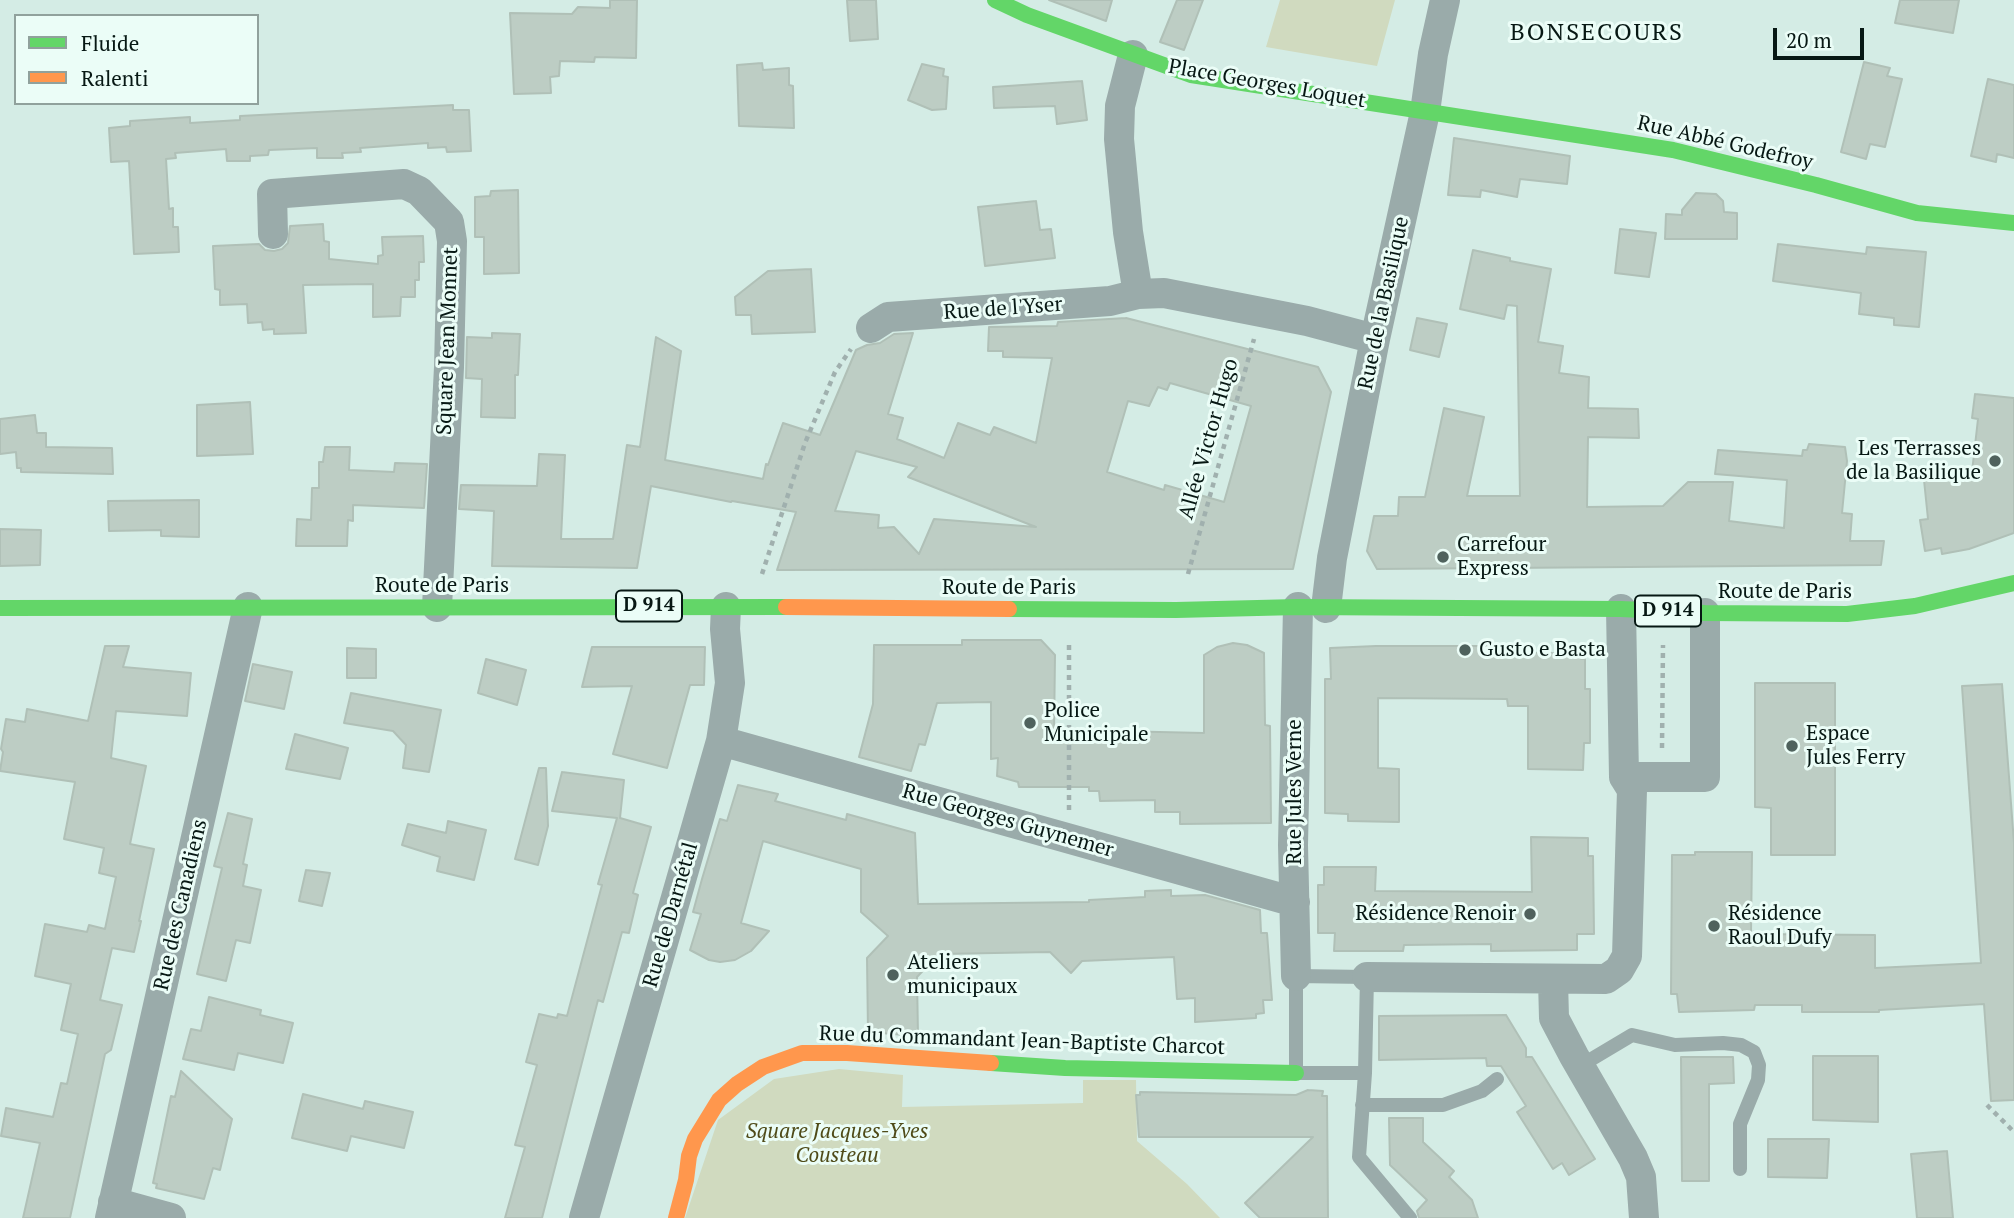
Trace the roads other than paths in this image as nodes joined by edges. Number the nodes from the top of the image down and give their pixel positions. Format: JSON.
{"nodes":[{"id":1,"x":995,"y":0,"type":"edge"},
{"id":2,"x":1445,"y":0,"type":"edge"},
{"id":3,"x":1133,"y":55,"type":"junction"},
{"id":4,"x":1425,"y":112,"type":"junction"},
{"id":5,"x":2014,"y":223,"type":"edge"},
{"id":6,"x":273,"y":234,"type":"dead end"},
{"id":7,"x":1138,"y":294,"type":"junction"},
{"id":8,"x":871,"y":328,"type":"road end"},
{"id":9,"x":1376,"y":339,"type":"junction"},
{"id":10,"x":2012,"y":586,"type":"edge"},
{"id":11,"x":248,"y":607,"type":"junction"},
{"id":12,"x":437,"y":607,"type":"junction"},
{"id":13,"x":726,"y":607,"type":"junction"},
{"id":14,"x":0,"y":608,"type":"edge"},
{"id":15,"x":1312,"y":608,"type":"junction"},
{"id":16,"x":1621,"y":609,"type":"junction"},
{"id":17,"x":1705,"y":613,"type":"junction"},
{"id":18,"x":721,"y":741,"type":"junction"},
{"id":19,"x":1624,"y":777,"type":"junction"},
{"id":20,"x":1295,"y":902,"type":"junction"},
{"id":21,"x":1296,"y":976,"type":"junction"},
{"id":22,"x":1367,"y":977,"type":"junction"},
{"id":23,"x":1553,"y":980,"type":"junction"},
{"id":24,"x":1580,"y":1066,"type":"junction"},
{"id":25,"x":1296,"y":1073,"type":"junction"},
{"id":26,"x":1365,"y":1073,"type":"junction"},
{"id":27,"x":1497,"y":1079,"type":"dead end"},
{"id":28,"x":1362,"y":1105,"type":"junction"},
{"id":29,"x":1740,"y":1169,"type":"dead end"},
{"id":30,"x":112,"y":1210,"type":"edge"},
{"id":31,"x":171,"y":1218,"type":"edge"},
{"id":32,"x":584,"y":1218,"type":"edge"},
{"id":33,"x":676,"y":1218,"type":"edge"},
{"id":34,"x":1410,"y":1218,"type":"edge"},
{"id":35,"x":1644,"y":1218,"type":"edge"}],
"edges":[{"from":1,"to":3,"type":"main road","name":"Place Georges Loquet"},
{"from":2,"to":4,"type":"street","name":"Rue de la Basilique"},
{"from":3,"to":4,"type":"main road","name":"Place Georges Loquet"},
{"from":3,"to":7,"type":"street"},
{"from":4,"to":5,"type":"main road","name":"Rue Abbé Godefroy"},
{"from":4,"to":9,"type":"street","name":"Rue de la Basilique"},
{"from":6,"to":12,"type":"street","name":"Square Jean Monnet"},
{"from":7,"to":8,"type":"street","name":"Rue de l'Yser"},
{"from":7,"to":9,"type":"street"},
{"from":9,"to":15,"type":"street","name":"Rue de la Basilique"},
{"from":10,"to":17,"type":"main road","name":"Route de Paris","number":"D 914"},
{"from":11,"to":12,"type":"main road","name":"Route de Paris","number":"D 914"},
{"from":11,"to":14,"type":"main road","name":"Route de Paris","number":"D 914"},
{"from":11,"to":30,"type":"street","name":"Rue des Canadiens"},
{"from":12,"to":13,"type":"main road","name":"Route de Paris","number":"D 914"},
{"from":13,"to":15,"type":"main road","name":"Route de Paris","number":"D 914"},
{"from":13,"to":18,"type":"street","name":"Rue de Darnétal"},
{"from":15,"to":16,"type":"main road","name":"Route de Paris","number":"D 914"},
{"from":15,"to":20,"type":"street","name":"Rue Jules Verne"},
{"from":16,"to":17,"type":"main road","name":"Route de Paris","number":"D 914"},
{"from":16,"to":19,"type":"street"},
{"from":17,"to":19,"type":"street"},
{"from":18,"to":20,"type":"street","name":"Rue Georges Guynemer"},
{"from":18,"to":32,"type":"street","name":"Rue de Darnétal"},
{"from":19,"to":23,"type":"street"},
{"from":20,"to":21,"type":"street","name":"Rue Jules Verne"},
{"from":21,"to":22,"type":"lane"},
{"from":21,"to":25,"type":"lane"},
{"from":22,"to":23,"type":"street"},
{"from":22,"to":26,"type":"lane"},
{"from":23,"to":24,"type":"street"},
{"from":24,"to":29,"type":"lane"},
{"from":24,"to":35,"type":"street"},
{"from":25,"to":26,"type":"lane"},
{"from":25,"to":33,"type":"main road","name":"Rue du Commandant Jean-Baptiste Charcot"},
{"from":26,"to":28,"type":"lane"},
{"from":27,"to":28,"type":"lane"},
{"from":28,"to":34,"type":"lane"},
{"from":30,"to":31,"type":"street","name":"Rue des Canadiens"}]}
